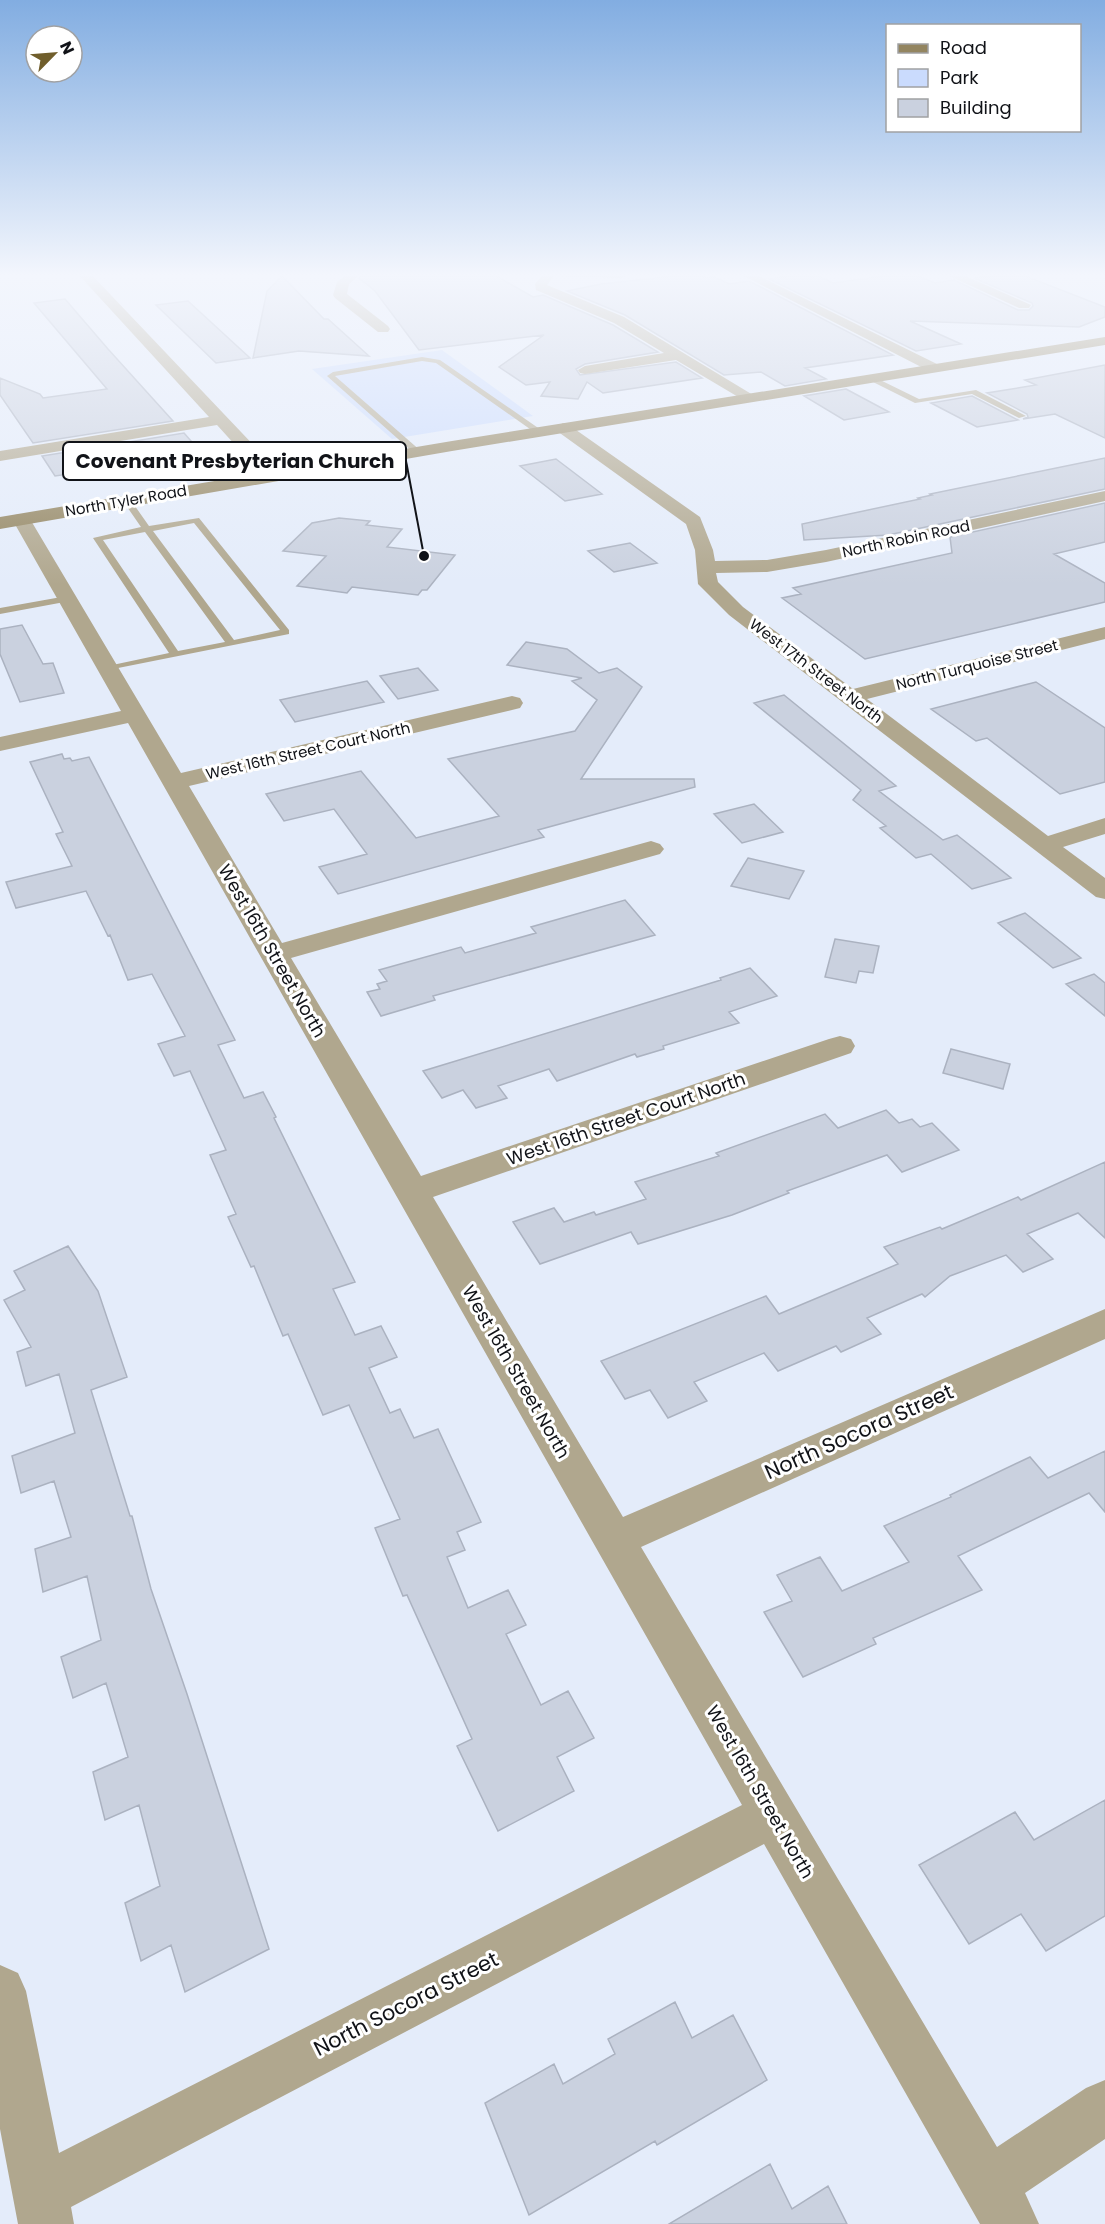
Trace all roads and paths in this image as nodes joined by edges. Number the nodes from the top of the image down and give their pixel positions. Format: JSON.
{"nodes":[{"id":1,"x":181,"y":378,"type":"edge"},
{"id":2,"x":333,"y":378,"type":"edge"},
{"id":3,"x":462,"y":378,"type":"edge"},
{"id":4,"x":717,"y":378,"type":"edge"},
{"id":5,"x":872,"y":378,"type":"joint"},
{"id":6,"x":750,"y":398,"type":"junction"},
{"id":7,"x":1023,"y":416,"type":"dead end"},
{"id":8,"x":220,"y":420,"type":"junction"},
{"id":9,"x":563,"y":428,"type":"junction"},
{"id":10,"x":540,"y":432,"type":"junction"},
{"id":11,"x":418,"y":452,"type":"junction"},
{"id":12,"x":0,"y":456,"type":"edge"},
{"id":13,"x":273,"y":477,"type":"junction"},
{"id":14,"x":1105,"y":496,"type":"edge"},
{"id":15,"x":127,"y":501,"type":"junction"},
{"id":16,"x":10,"y":521,"type":"edge"},
{"id":17,"x":147,"y":529,"type":"junction"},
{"id":18,"x":706,"y":567,"type":"junction"},
{"id":19,"x":67,"y":599,"type":"junction"},
{"id":20,"x":0,"y":611,"type":"edge"},
{"id":21,"x":1105,"y":633,"type":"edge"},
{"id":22,"x":231,"y":643,"type":"junction"},
{"id":23,"x":175,"y":655,"type":"junction"},
{"id":24,"x":107,"y":669,"type":"junction"},
{"id":25,"x":850,"y":697,"type":"junction"},
{"id":26,"x":512,"y":703,"type":"dead end"},
{"id":27,"x":134,"y":715,"type":"junction"},
{"id":28,"x":0,"y":744,"type":"edge"},
{"id":29,"x":174,"y":782,"type":"junction"},
{"id":30,"x":1105,"y":826,"type":"edge"},
{"id":31,"x":1044,"y":844,"type":"junction"},
{"id":32,"x":651,"y":849,"type":"dead end"},
{"id":33,"x":1105,"y":891,"type":"edge"},
{"id":34,"x":274,"y":954,"type":"junction"},
{"id":35,"x":840,"y":1046,"type":"dead end"},
{"id":36,"x":411,"y":1192,"type":"junction"},
{"id":37,"x":1105,"y":1323,"type":"edge"},
{"id":38,"x":614,"y":1540,"type":"junction"},
{"id":39,"x":773,"y":1814,"type":"junction"},
{"id":40,"x":0,"y":1990,"type":"edge"},
{"id":41,"x":1105,"y":2108,"type":"edge"},
{"id":42,"x":999,"y":2204,"type":"edge"},
{"id":43,"x":43,"y":2209,"type":"edge"}],
"edges":[{"from":1,"to":8,"type":"street"},
{"from":2,"to":11,"type":"lane"},
{"from":3,"to":10,"type":"lane"},
{"from":4,"to":6,"type":"street"},
{"from":5,"to":6,"type":"main road","name":"North Tyler Road"},
{"from":5,"to":7,"type":"lane"},
{"from":6,"to":9,"type":"main road","name":"North Tyler Road"},
{"from":8,"to":12,"type":"street"},
{"from":8,"to":13,"type":"street"},
{"from":9,"to":10,"type":"main road","name":"North Tyler Road"},
{"from":9,"to":18,"type":"street","name":"West 17th Street North"},
{"from":10,"to":11,"type":"main road","name":"North Tyler Road"},
{"from":11,"to":13,"type":"main road","name":"North Tyler Road"},
{"from":13,"to":15,"type":"main road","name":"North Tyler Road"},
{"from":14,"to":18,"type":"street","name":"North Robin Road"},
{"from":15,"to":16,"type":"main road","name":"North Tyler Road"},
{"from":15,"to":17,"type":"lane"},
{"from":16,"to":19,"type":"street","name":"West 16th Street North"},
{"from":17,"to":22,"type":"lane"},
{"from":17,"to":22,"type":"lane"},
{"from":17,"to":23,"type":"lane"},
{"from":18,"to":25,"type":"street","name":"West 17th Street North"},
{"from":19,"to":20,"type":"lane"},
{"from":19,"to":24,"type":"street","name":"West 16th Street North"},
{"from":21,"to":25,"type":"street","name":"North Turquoise Street"},
{"from":22,"to":23,"type":"lane"},
{"from":23,"to":24,"type":"lane"},
{"from":24,"to":27,"type":"street","name":"West 16th Street North"},
{"from":25,"to":31,"type":"street","name":"West 17th Street North"},
{"from":26,"to":29,"type":"street","name":"West 16th Street Court North"},
{"from":27,"to":28,"type":"street"},
{"from":27,"to":29,"type":"street","name":"West 16th Street North"},
{"from":29,"to":34,"type":"street","name":"West 16th Street North"},
{"from":30,"to":31,"type":"street"},
{"from":31,"to":33,"type":"street","name":"West 17th Street North"},
{"from":32,"to":34,"type":"street"},
{"from":34,"to":36,"type":"street","name":"West 16th Street North"},
{"from":35,"to":36,"type":"street","name":"West 16th Street Court North"},
{"from":36,"to":38,"type":"street","name":"West 16th Street North"},
{"from":37,"to":38,"type":"street","name":"North Socora Street"},
{"from":38,"to":39,"type":"street","name":"West 16th Street North"},
{"from":39,"to":42,"type":"street","name":"West 16th Street North"},
{"from":39,"to":43,"type":"street","name":"North Socora Street"},
{"from":40,"to":43,"type":"street"},
{"from":41,"to":42,"type":"street"}]}
